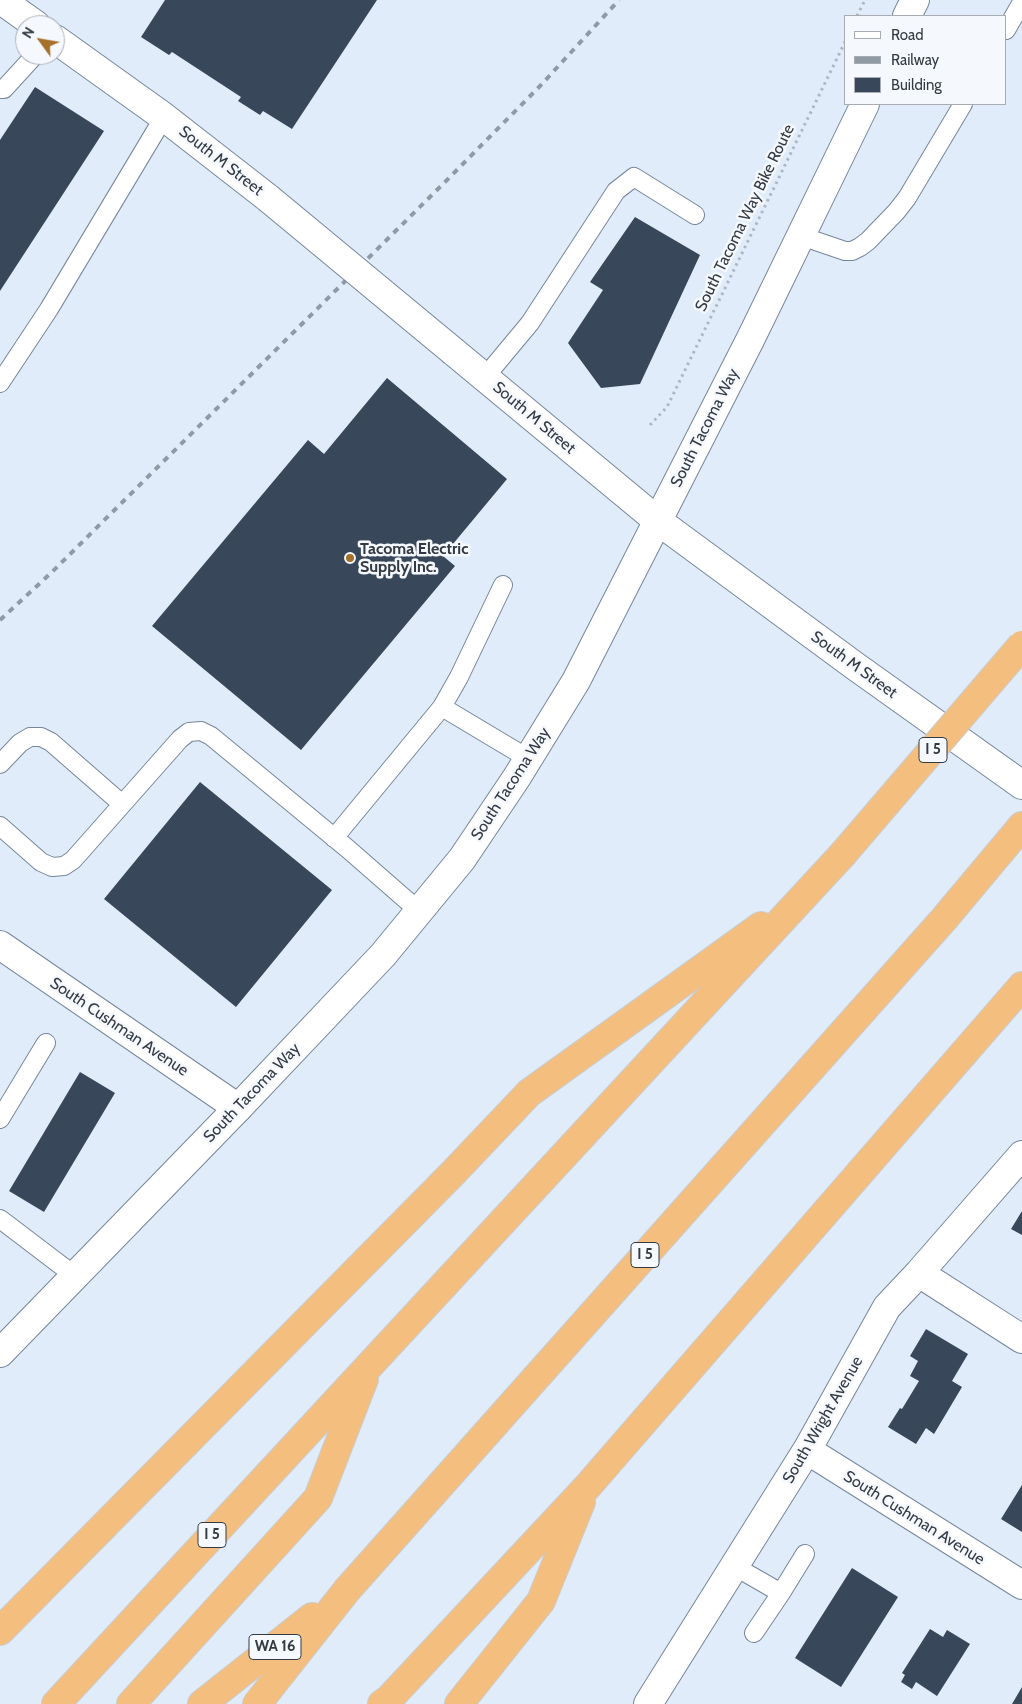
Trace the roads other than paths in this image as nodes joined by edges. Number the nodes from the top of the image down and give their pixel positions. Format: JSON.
{"nodes":[{"id":1,"x":1,"y":0,"type":"edge"},
{"id":2,"x":915,"y":0,"type":"edge"},
{"id":3,"x":1022,"y":2,"type":"edge"},
{"id":4,"x":22,"y":15,"type":"edge"},
{"id":5,"x":908,"y":15,"type":"edge"},
{"id":6,"x":1007,"y":28,"type":"edge"},
{"id":7,"x":65,"y":46,"type":"edge"},
{"id":8,"x":26,"y":65,"type":"edge"},
{"id":9,"x":0,"y":89,"type":"edge"},
{"id":10,"x":865,"y":105,"type":"edge"},
{"id":11,"x":963,"y":105,"type":"edge"},
{"id":12,"x":164,"y":117,"type":"junction"},
{"id":13,"x":695,"y":215,"type":"dead end"},
{"id":14,"x":801,"y":236,"type":"junction"},
{"id":15,"x":485,"y":377,"type":"junction"},
{"id":16,"x":0,"y":383,"type":"edge"},
{"id":17,"x":658,"y":521,"type":"junction"},
{"id":18,"x":503,"y":585,"type":"dead end"},
{"id":19,"x":1022,"y":645,"type":"edge"},
{"id":20,"x":442,"y":707,"type":"junction"},
{"id":21,"x":528,"y":759,"type":"junction"},
{"id":22,"x":0,"y":764,"type":"edge"},
{"id":23,"x":1022,"y":785,"type":"edge"},
{"id":24,"x":122,"y":804,"type":"junction"},
{"id":25,"x":0,"y":826,"type":"edge"},
{"id":26,"x":1022,"y":826,"type":"edge"},
{"id":27,"x":334,"y":838,"type":"junction"},
{"id":28,"x":810,"y":889,"type":"junction"},
{"id":29,"x":419,"y":911,"type":"junction"},
{"id":30,"x":0,"y":945,"type":"edge"},
{"id":31,"x":1022,"y":986,"type":"edge"},
{"id":32,"x":46,"y":1043,"type":"dead end"},
{"id":33,"x":238,"y":1108,"type":"junction"},
{"id":34,"x":0,"y":1120,"type":"edge"},
{"id":35,"x":1022,"y":1155,"type":"edge"},
{"id":36,"x":0,"y":1219,"type":"edge"},
{"id":37,"x":919,"y":1273,"type":"junction"},
{"id":38,"x":75,"y":1276,"type":"junction"},
{"id":39,"x":1022,"y":1339,"type":"edge"},
{"id":40,"x":0,"y":1353,"type":"edge"},
{"id":41,"x":369,"y":1366,"type":"junction"},
{"id":42,"x":806,"y":1450,"type":"junction"},
{"id":43,"x":587,"y":1487,"type":"junction"},
{"id":44,"x":805,"y":1554,"type":"dead end"},
{"id":45,"x":734,"y":1566,"type":"junction"},
{"id":46,"x":1022,"y":1585,"type":"edge"},
{"id":47,"x":347,"y":1590,"type":"junction"},
{"id":48,"x":780,"y":1593,"type":"junction"},
{"id":49,"x":0,"y":1631,"type":"edge"},
{"id":50,"x":754,"y":1633,"type":"dead end"},
{"id":51,"x":386,"y":1702,"type":"edge"},
{"id":52,"x":56,"y":1704,"type":"edge"},
{"id":53,"x":131,"y":1704,"type":"edge"},
{"id":54,"x":202,"y":1704,"type":"edge"},
{"id":55,"x":257,"y":1704,"type":"edge"},
{"id":56,"x":459,"y":1704,"type":"edge"},
{"id":57,"x":648,"y":1704,"type":"edge"}],
"edges":[{"from":1,"to":4,"type":"street"},
{"from":2,"to":5,"type":"street"},
{"from":3,"to":6,"type":"lane"},
{"from":7,"to":12,"type":"street","name":"South M Street"},
{"from":8,"to":9,"type":"lane"},
{"from":10,"to":14,"type":"street","name":"South Tacoma Way"},
{"from":11,"to":14,"type":"lane"},
{"from":12,"to":15,"type":"street","name":"South M Street","bridge":true},
{"from":12,"to":16,"type":"lane"},
{"from":13,"to":15,"type":"lane"},
{"from":14,"to":17,"type":"street","name":"South Tacoma Way"},
{"from":15,"to":17,"type":"street","name":"South M Street"},
{"from":17,"to":21,"type":"street","name":"South Tacoma Way"},
{"from":17,"to":23,"type":"street","name":"South M Street"},
{"from":18,"to":20,"type":"lane"},
{"from":19,"to":28,"type":"highway","number":"I 5","bridge":true},
{"from":20,"to":21,"type":"lane"},
{"from":20,"to":27,"type":"lane"},
{"from":21,"to":29,"type":"street","name":"South Tacoma Way"},
{"from":22,"to":24,"type":"lane"},
{"from":24,"to":25,"type":"lane"},
{"from":24,"to":27,"type":"lane"},
{"from":26,"to":47,"type":"highway","number":"I 5"},
{"from":27,"to":29,"type":"lane"},
{"from":28,"to":41,"type":"highway","number":"I 5"},
{"from":28,"to":49,"type":"highway"},
{"from":29,"to":33,"type":"street","name":"South Tacoma Way"},
{"from":30,"to":33,"type":"street","name":"South Cushman Avenue"},
{"from":31,"to":43,"type":"highway"},
{"from":32,"to":34,"type":"lane"},
{"from":33,"to":38,"type":"street","name":"South Tacoma Way"},
{"from":35,"to":37,"type":"street","name":"South Wright Avenue"},
{"from":36,"to":38,"type":"lane"},
{"from":37,"to":39,"type":"street"},
{"from":37,"to":42,"type":"street","name":"South Wright Avenue"},
{"from":38,"to":40,"type":"street","name":"South Tacoma Way"},
{"from":41,"to":52,"type":"highway","number":"I 5"},
{"from":41,"to":53,"type":"highway"},
{"from":42,"to":45,"type":"street","name":"South Wright Avenue"},
{"from":42,"to":46,"type":"street","name":"South Cushman Avenue"},
{"from":43,"to":51,"type":"highway"},
{"from":43,"to":56,"type":"highway"},
{"from":44,"to":48,"type":"lane"},
{"from":45,"to":48,"type":"lane"},
{"from":45,"to":57,"type":"street","name":"South Wright Avenue"},
{"from":47,"to":54,"type":"highway","number":"WA 16"},
{"from":47,"to":55,"type":"highway","number":"I 5"},
{"from":48,"to":50,"type":"lane"}]}
